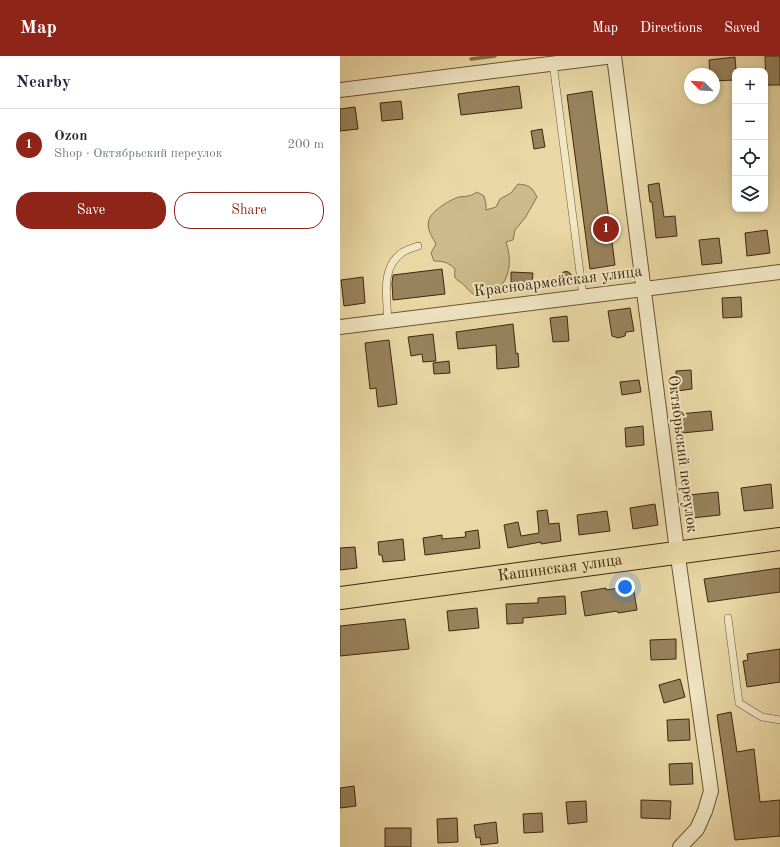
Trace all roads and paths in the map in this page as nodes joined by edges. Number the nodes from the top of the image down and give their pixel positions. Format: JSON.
{"nodes":[{"id":1,"x":614,"y":56,"type":"edge"},
{"id":2,"x":553,"y":63,"type":"junction"},
{"id":3,"x":340,"y":90,"type":"edge"},
{"id":4,"x":418,"y":246,"type":"dead end"},
{"id":5,"x":780,"y":272,"type":"edge"},
{"id":6,"x":643,"y":289,"type":"junction"},
{"id":7,"x":583,"y":296,"type":"junction"},
{"id":8,"x":388,"y":321,"type":"junction"},
{"id":9,"x":340,"y":327,"type":"edge"},
{"id":10,"x":780,"y":539,"type":"edge"},
{"id":11,"x":678,"y":552,"type":"junction"},
{"id":12,"x":340,"y":598,"type":"edge"},
{"id":13,"x":728,"y":618,"type":"dead end"},
{"id":14,"x":780,"y":720,"type":"edge"},
{"id":15,"x":680,"y":847,"type":"edge"}],
"edges":[{"from":1,"to":2,"type":"street"},
{"from":1,"to":6,"type":"street","name":"Октябрьский переулок"},
{"from":2,"to":3,"type":"street"},
{"from":2,"to":7,"type":"lane"},
{"from":4,"to":8,"type":"lane"},
{"from":5,"to":6,"type":"street","name":"Красноармейская улица"},
{"from":6,"to":7,"type":"street","name":"Красноармейская улица"},
{"from":6,"to":11,"type":"street","name":"Октябрьский переулок"},
{"from":7,"to":8,"type":"street","name":"Красноармейская улица"},
{"from":8,"to":9,"type":"street","name":"Красноармейская улица"},
{"from":10,"to":11,"type":"main road","name":"Кашинская улица"},
{"from":11,"to":12,"type":"main road","name":"Кашинская улица"},
{"from":11,"to":15,"type":"street","name":"Октябрьский переулок"},
{"from":13,"to":14,"type":"lane"}]}
